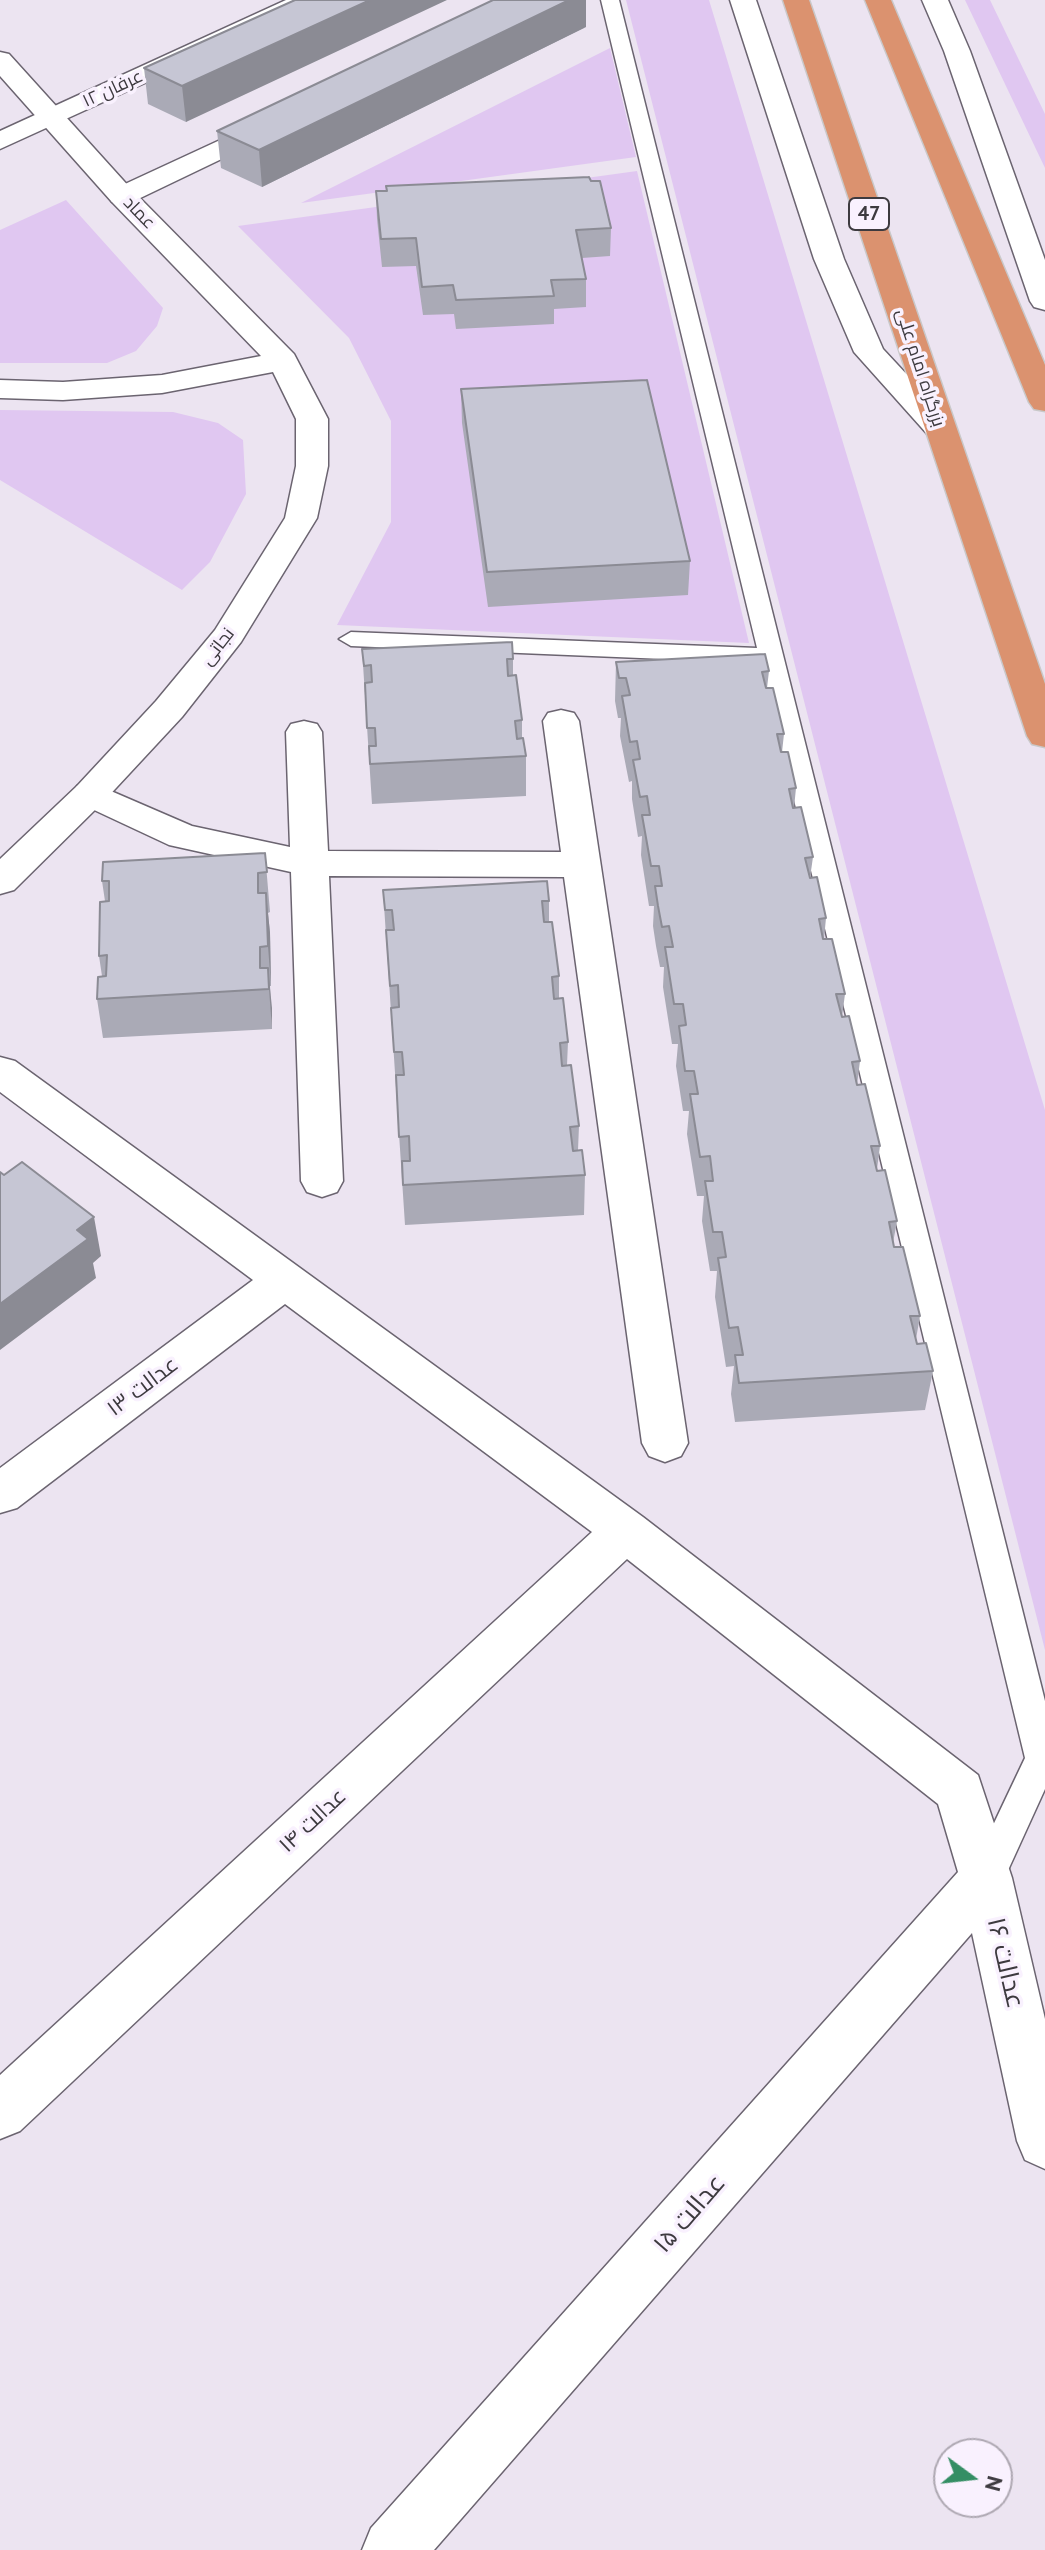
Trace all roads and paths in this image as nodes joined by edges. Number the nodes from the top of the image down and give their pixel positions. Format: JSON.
{"nodes":[{"id":1,"x":307,"y":0,"type":"edge"},
{"id":2,"x":610,"y":0,"type":"edge"},
{"id":3,"x":743,"y":0,"type":"edge"},
{"id":4,"x":796,"y":0,"type":"edge"},
{"id":5,"x":878,"y":0,"type":"edge"},
{"id":6,"x":935,"y":0,"type":"edge"},
{"id":7,"x":0,"y":60,"type":"edge"},
{"id":8,"x":291,"y":115,"type":"edge"},
{"id":9,"x":49,"y":119,"type":"junction"},
{"id":10,"x":0,"y":141,"type":"edge"},
{"id":11,"x":122,"y":196,"type":"junction"},
{"id":12,"x":1045,"y":301,"type":"edge"},
{"id":13,"x":283,"y":361,"type":"junction"},
{"id":14,"x":0,"y":389,"type":"edge"},
{"id":15,"x":1045,"y":402,"type":"edge"},
{"id":16,"x":940,"y":429,"type":"junction"},
{"id":17,"x":351,"y":639,"type":"dead end"},
{"id":18,"x":771,"y":656,"type":"junction"},
{"id":19,"x":561,"y":721,"type":"dead end"},
{"id":20,"x":304,"y":732,"type":"dead end"},
{"id":21,"x":1045,"y":736,"type":"edge"},
{"id":22,"x":90,"y":794,"type":"junction"},
{"id":23,"x":308,"y":863,"type":"junction"},
{"id":24,"x":581,"y":865,"type":"junction"},
{"id":25,"x":0,"y":881,"type":"edge"},
{"id":26,"x":0,"y":1071,"type":"edge"},
{"id":27,"x":322,"y":1181,"type":"dead end"},
{"id":28,"x":286,"y":1279,"type":"junction"},
{"id":29,"x":665,"y":1443,"type":"dead end"},
{"id":30,"x":0,"y":1494,"type":"edge"},
{"id":31,"x":626,"y":1531,"type":"junction"},
{"id":32,"x":986,"y":1878,"type":"junction"},
{"id":33,"x":0,"y":2112,"type":"edge"},
{"id":34,"x":1045,"y":2141,"type":"edge"},
{"id":35,"x":393,"y":2550,"type":"edge"}],
"edges":[{"from":1,"to":9,"type":"street","name":"عرفان ۱۲"},
{"from":2,"to":18,"type":"lane"},
{"from":3,"to":16,"type":"street"},
{"from":4,"to":16,"type":"highway","name":"بزرگراه امام علی","number":"47"},
{"from":5,"to":15,"type":"highway"},
{"from":6,"to":12,"type":"street"},
{"from":7,"to":9,"type":"street","name":"عماد"},
{"from":8,"to":11,"type":"street"},
{"from":9,"to":10,"type":"street","name":"عرفان ۱۲"},
{"from":9,"to":11,"type":"street","name":"عماد"},
{"from":11,"to":13,"type":"street","name":"عماد"},
{"from":13,"to":14,"type":"street"},
{"from":13,"to":22,"type":"street","name":"نجاتی"},
{"from":16,"to":21,"type":"highway","name":"بزرگراه امام علی","number":"47"},
{"from":17,"to":18,"type":"lane"},
{"from":18,"to":32,"type":"lane"},
{"from":19,"to":24,"type":"street"},
{"from":20,"to":23,"type":"street"},
{"from":22,"to":23,"type":"street"},
{"from":22,"to":25,"type":"street","name":"نجاتی"},
{"from":23,"to":24,"type":"street"},
{"from":23,"to":27,"type":"street"},
{"from":24,"to":29,"type":"street"},
{"from":26,"to":28,"type":"street","name":"عدالت ۱۶"},
{"from":28,"to":30,"type":"street","name":"عدالت ۱۳"},
{"from":28,"to":31,"type":"street","name":"عدالت ۱۶"},
{"from":31,"to":32,"type":"street","name":"عدالت ۱۶"},
{"from":31,"to":33,"type":"street","name":"عدالت ۱۴"},
{"from":32,"to":34,"type":"street","name":"عدالت ۱۶"},
{"from":32,"to":35,"type":"street","name":"عدالت ۱۵"}]}
